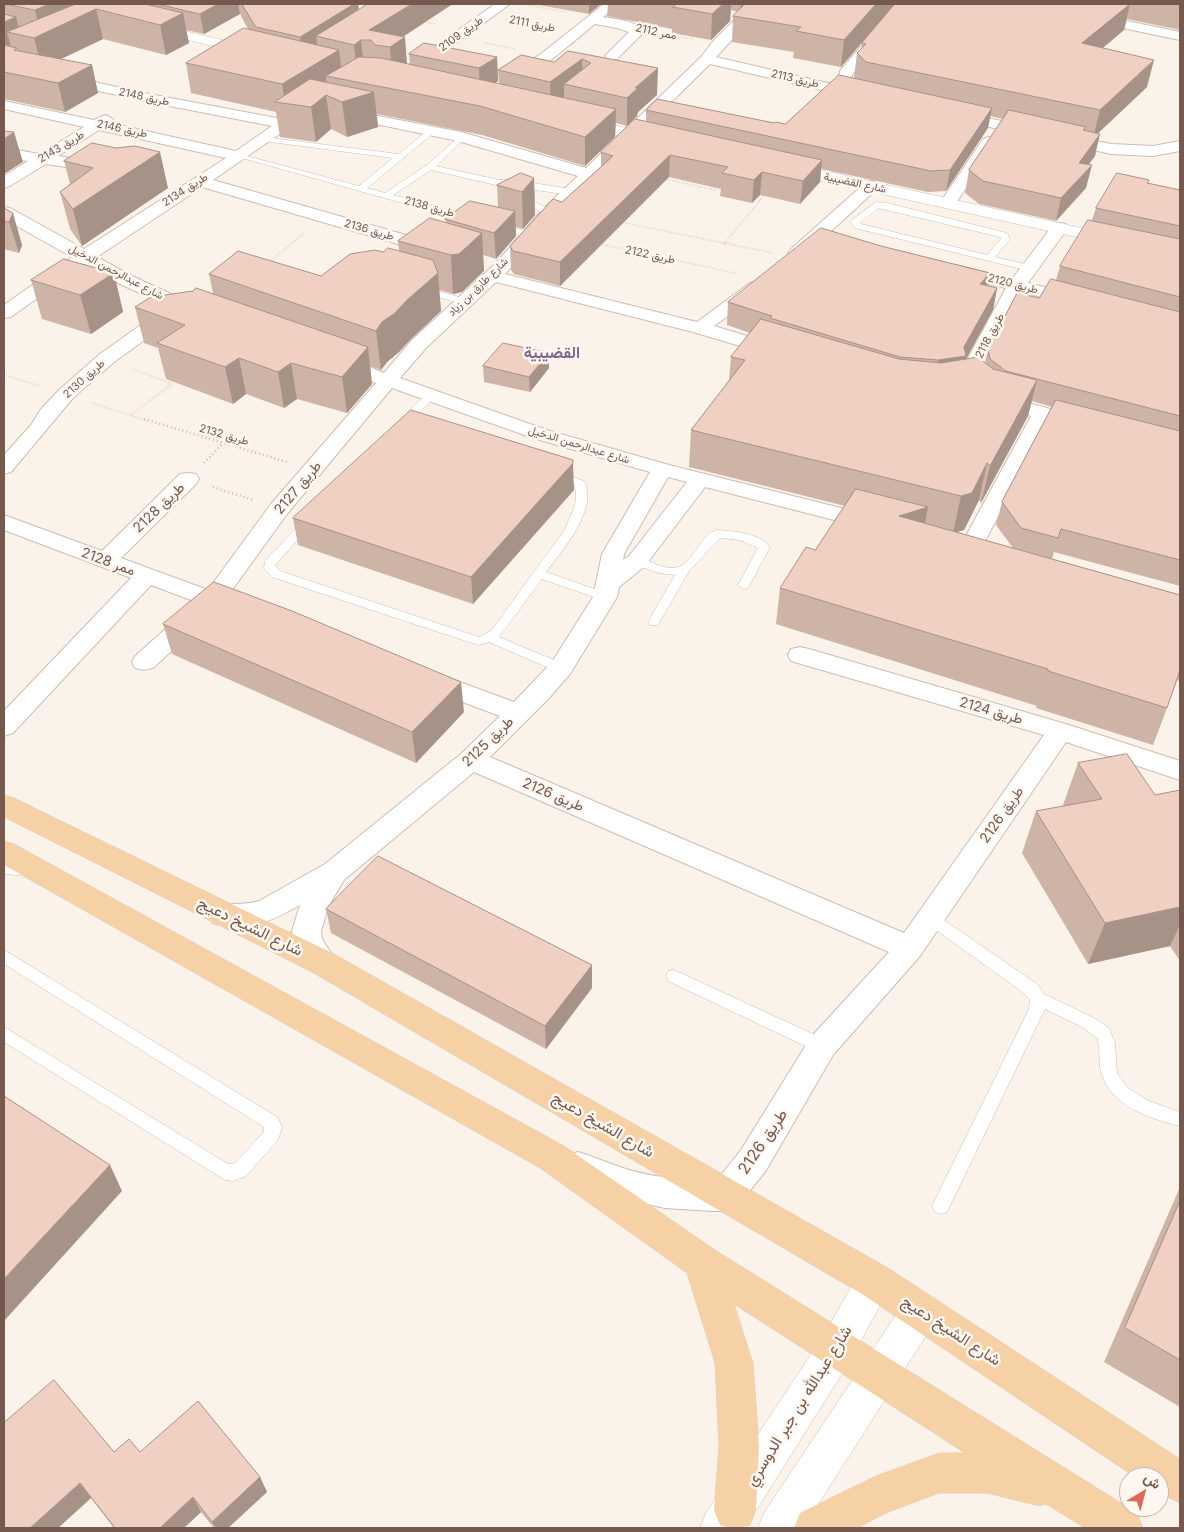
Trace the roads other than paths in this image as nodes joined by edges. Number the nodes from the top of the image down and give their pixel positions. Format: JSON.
{"nodes":[{"id":1,"x":503,"y":4,"type":"edge"},
{"id":2,"x":612,"y":4,"type":"edge"},
{"id":3,"x":758,"y":4,"type":"edge"},
{"id":4,"x":904,"y":4,"type":"edge"},
{"id":5,"x":1036,"y":8,"type":"edge"},
{"id":6,"x":724,"y":14,"type":"dead end"},
{"id":7,"x":595,"y":18,"type":"junction"},
{"id":8,"x":744,"y":18,"type":"junction"},
{"id":9,"x":143,"y":20,"type":"edge"},
{"id":10,"x":1180,"y":36,"type":"edge"},
{"id":11,"x":267,"y":52,"type":"edge"},
{"id":12,"x":19,"y":53,"type":"edge"},
{"id":13,"x":607,"y":59,"type":"edge"},
{"id":14,"x":707,"y":59,"type":"junction"},
{"id":15,"x":4,"y":60,"type":"edge"},
{"id":16,"x":4,"y":66,"type":"edge"},
{"id":17,"x":402,"y":76,"type":"edge"},
{"id":18,"x":499,"y":89,"type":"edge"},
{"id":19,"x":857,"y":94,"type":"junction"},
{"id":20,"x":144,"y":97,"type":"junction"},
{"id":21,"x":876,"y":98,"type":"edge"},
{"id":22,"x":4,"y":105,"type":"edge"},
{"id":23,"x":210,"y":111,"type":"junction"},
{"id":24,"x":942,"y":113,"type":"edge"},
{"id":25,"x":559,"y":118,"type":"edge"},
{"id":26,"x":196,"y":120,"type":"dead end"},
{"id":27,"x":97,"y":124,"type":"junction"},
{"id":28,"x":284,"y":124,"type":"junction"},
{"id":29,"x":1000,"y":125,"type":"junction"},
{"id":30,"x":182,"y":130,"type":"dead end"},
{"id":31,"x":432,"y":131,"type":"junction"},
{"id":32,"x":630,"y":134,"type":"junction"},
{"id":33,"x":462,"y":137,"type":"junction"},
{"id":34,"x":168,"y":139,"type":"junction"},
{"id":35,"x":263,"y":140,"type":"junction"},
{"id":36,"x":676,"y":144,"type":"edge"},
{"id":37,"x":1180,"y":146,"type":"edge"},
{"id":38,"x":151,"y":149,"type":"edge"},
{"id":39,"x":4,"y":153,"type":"edge"},
{"id":40,"x":240,"y":156,"type":"junction"},
{"id":41,"x":401,"y":157,"type":"junction"},
{"id":42,"x":42,"y":158,"type":"junction"},
{"id":43,"x":769,"y":164,"type":"edge"},
{"id":44,"x":430,"y":167,"type":"junction"},
{"id":45,"x":117,"y":169,"type":"edge"},
{"id":46,"x":588,"y":174,"type":"junction"},
{"id":47,"x":172,"y":182,"type":"dead end"},
{"id":48,"x":4,"y":183,"type":"edge"},
{"id":49,"x":499,"y":183,"type":"junction"},
{"id":50,"x":194,"y":184,"type":"junction"},
{"id":51,"x":871,"y":186,"type":"junction"},
{"id":52,"x":361,"y":189,"type":"junction"},
{"id":53,"x":571,"y":192,"type":"junction"},
{"id":54,"x":387,"y":196,"type":"junction"},
{"id":55,"x":948,"y":203,"type":"junction"},
{"id":56,"x":4,"y":212,"type":"edge"},
{"id":57,"x":549,"y":213,"type":"junction"},
{"id":58,"x":482,"y":222,"type":"edge"},
{"id":59,"x":491,"y":224,"type":"edge"},
{"id":60,"x":1060,"y":228,"type":"junction"},
{"id":61,"x":529,"y":235,"type":"junction"},
{"id":62,"x":816,"y":236,"type":"junction"},
{"id":63,"x":835,"y":241,"type":"edge"},
{"id":64,"x":454,"y":254,"type":"edge"},
{"id":65,"x":1180,"y":255,"type":"edge"},
{"id":66,"x":84,"y":257,"type":"junction"},
{"id":67,"x":989,"y":258,"type":"junction"},
{"id":68,"x":941,"y":266,"type":"edge"},
{"id":69,"x":1030,"y":268,"type":"junction"},
{"id":70,"x":492,"y":269,"type":"junction"},
{"id":71,"x":1017,"y":285,"type":"junction"},
{"id":72,"x":409,"y":286,"type":"edge"},
{"id":73,"x":463,"y":301,"type":"junction"},
{"id":74,"x":1094,"y":305,"type":"edge"},
{"id":75,"x":180,"y":306,"type":"junction"},
{"id":76,"x":7,"y":307,"type":"edge"},
{"id":77,"x":204,"y":316,"type":"edge"},
{"id":78,"x":700,"y":328,"type":"junction"},
{"id":79,"x":792,"y":356,"type":"edge"},
{"id":80,"x":324,"y":358,"type":"edge"},
{"id":81,"x":389,"y":381,"type":"junction"},
{"id":82,"x":431,"y":396,"type":"junction"},
{"id":83,"x":1042,"y":413,"type":"junction"},
{"id":84,"x":1098,"y":427,"type":"edge"},
{"id":85,"x":402,"y":428,"type":"edge"},
{"id":86,"x":4,"y":468,"type":"edge"},
{"id":87,"x":541,"y":469,"type":"edge"},
{"id":88,"x":662,"y":469,"type":"junction"},
{"id":89,"x":188,"y":479,"type":"road end"},
{"id":90,"x":700,"y":479,"type":"junction"},
{"id":91,"x":319,"y":510,"type":"edge"},
{"id":92,"x":4,"y":522,"type":"edge"},
{"id":93,"x":893,"y":528,"type":"edge"},
{"id":94,"x":971,"y":548,"type":"edge"},
{"id":95,"x":105,"y":561,"type":"junction"},
{"id":96,"x":637,"y":561,"type":"junction"},
{"id":97,"x":684,"y":570,"type":"junction"},
{"id":98,"x":539,"y":574,"type":"junction"},
{"id":99,"x":146,"y":576,"type":"junction"},
{"id":100,"x":744,"y":585,"type":"dead end"},
{"id":101,"x":606,"y":590,"type":"junction"},
{"id":102,"x":213,"y":600,"type":"junction"},
{"id":103,"x":250,"y":614,"type":"edge"},
{"id":104,"x":654,"y":622,"type":"dead end"},
{"id":105,"x":490,"y":638,"type":"junction"},
{"id":106,"x":800,"y":655,"type":"dead end"},
{"id":107,"x":144,"y":662,"type":"dead end"},
{"id":108,"x":561,"y":668,"type":"junction"},
{"id":109,"x":407,"y":672,"type":"edge"},
{"id":110,"x":518,"y":713,"type":"junction"},
{"id":111,"x":4,"y":727,"type":"edge"},
{"id":112,"x":1060,"y":731,"type":"junction"},
{"id":113,"x":471,"y":760,"type":"junction"},
{"id":114,"x":1180,"y":771,"type":"edge"},
{"id":115,"x":4,"y":805,"type":"edge"},
{"id":116,"x":4,"y":852,"type":"edge"},
{"id":117,"x":4,"y":868,"type":"edge"},
{"id":118,"x":38,"y":872,"type":"junction"},
{"id":119,"x":335,"y":872,"type":"junction"},
{"id":120,"x":222,"y":915,"type":"junction"},
{"id":121,"x":930,"y":918,"type":"junction"},
{"id":122,"x":910,"y":948,"type":"junction"},
{"id":123,"x":4,"y":956,"type":"edge"},
{"id":124,"x":322,"y":963,"type":"junction"},
{"id":125,"x":674,"y":976,"type":"dead end"},
{"id":126,"x":1038,"y":999,"type":"junction"},
{"id":127,"x":4,"y":1034,"type":"edge"},
{"id":128,"x":822,"y":1046,"type":"junction"},
{"id":129,"x":1180,"y":1120,"type":"edge"},
{"id":130,"x":552,"y":1157,"type":"junction"},
{"id":131,"x":725,"y":1195,"type":"junction"},
{"id":132,"x":941,"y":1206,"type":"dead end"},
{"id":133,"x":702,"y":1262,"type":"junction"},
{"id":134,"x":875,"y":1281,"type":"junction"},
{"id":135,"x":921,"y":1310,"type":"junction"},
{"id":136,"x":837,"y":1348,"type":"junction"},
{"id":137,"x":879,"y":1376,"type":"junction"},
{"id":138,"x":1180,"y":1482,"type":"edge"},
{"id":139,"x":1063,"y":1492,"type":"junction"},
{"id":140,"x":728,"y":1519,"type":"edge"},
{"id":141,"x":779,"y":1528,"type":"edge"},
{"id":142,"x":816,"y":1528,"type":"edge"},
{"id":143,"x":1122,"y":1528,"type":"edge"}],
"edges":[{"from":1,"to":17,"type":"street","name":"طريق 2109"},
{"from":2,"to":7,"type":"street","name":"طريق 2111"},
{"from":3,"to":8,"type":"street","name":"شارع طارق بن زياد"},
{"from":4,"to":19,"type":"street"},
{"from":5,"to":10,"type":"street"},
{"from":6,"to":8,"type":"street"},
{"from":7,"to":13,"type":"street","name":"ممر 2112"},
{"from":7,"to":18,"type":"street","name":"طريق 2111"},
{"from":8,"to":14,"type":"street","name":"شارع طارق بن زياد"},
{"from":9,"to":11,"type":"street"},
{"from":12,"to":15,"type":"street"},
{"from":14,"to":19,"type":"street","name":"طريق 2113"},
{"from":14,"to":32,"type":"street","name":"شارع طارق بن زياد"},
{"from":16,"to":20,"type":"street","name":"طريق 2148"},
{"from":19,"to":21,"type":"street","name":"طريق 2113"},
{"from":20,"to":23,"type":"street","name":"طريق 2148"},
{"from":20,"to":27,"type":"street","name":"طريق 2143"},
{"from":22,"to":27,"type":"street","name":"طريق 2146"},
{"from":23,"to":26,"type":"street"},
{"from":23,"to":28,"type":"street","name":"طريق 2148"},
{"from":24,"to":29,"type":"street"},
{"from":25,"to":32,"type":"street"},
{"from":27,"to":34,"type":"street","name":"طريق 2146"},
{"from":27,"to":42,"type":"street","name":"طريق 2143"},
{"from":28,"to":31,"type":"street","name":"طريق 2134"},
{"from":28,"to":35,"type":"street","name":"طريق 2134"},
{"from":29,"to":37,"type":"street"},
{"from":29,"to":55,"type":"street"},
{"from":30,"to":34,"type":"street"},
{"from":31,"to":33,"type":"street"},
{"from":31,"to":41,"type":"lane"},
{"from":32,"to":36,"type":"street"},
{"from":32,"to":46,"type":"street","name":"شارع طارق بن زياد"},
{"from":33,"to":44,"type":"lane","name":"طريق 2138"},
{"from":33,"to":46,"type":"street"},
{"from":34,"to":38,"type":"street"},
{"from":34,"to":40,"type":"street","name":"طريق 2146"},
{"from":35,"to":40,"type":"street","name":"طريق 2134"},
{"from":35,"to":41,"type":"lane"},
{"from":39,"to":42,"type":"street"},
{"from":40,"to":50,"type":"street","name":"طريق 2134"},
{"from":40,"to":52,"type":"lane","name":"طريق 2138"},
{"from":41,"to":52,"type":"lane"},
{"from":42,"to":45,"type":"street"},
{"from":42,"to":48,"type":"street","name":"طريق 2143"},
{"from":43,"to":51,"type":"street","name":"شارع القضيبية"},
{"from":44,"to":49,"type":"lane"},
{"from":44,"to":54,"type":"lane","name":"طريق 2138"},
{"from":46,"to":53,"type":"street","name":"شارع طارق بن زياد"},
{"from":47,"to":50,"type":"street","name":"طريق 2136"},
{"from":49,"to":53,"type":"lane"},
{"from":49,"to":57,"type":"lane"},
{"from":50,"to":64,"type":"street","name":"طريق 2136"},
{"from":50,"to":66,"type":"street","name":"طريق 2134"},
{"from":51,"to":55,"type":"street","name":"شارع القضيبية"},
{"from":51,"to":62,"type":"street"},
{"from":52,"to":54,"type":"lane","name":"طريق 2138"},
{"from":53,"to":57,"type":"street","name":"شارع طارق بن زياد"},
{"from":54,"to":58,"type":"lane","name":"طريق 2138"},
{"from":55,"to":60,"type":"street","name":"شارع القضيبية"},
{"from":56,"to":66,"type":"street","name":"شارع عبدالرحمن الدخيل"},
{"from":57,"to":61,"type":"street","name":"شارع طارق بن زياد"},
{"from":59,"to":61,"type":"lane"},
{"from":60,"to":65,"type":"street","name":"شارع القضيبية"},
{"from":60,"to":69,"type":"street","name":"طريق 2118"},
{"from":61,"to":70,"type":"street","name":"شارع طارق بن زياد"},
{"from":62,"to":63,"type":"street"},
{"from":62,"to":78,"type":"street"},
{"from":66,"to":75,"type":"street","name":"شارع عبدالرحمن الدخيل"},
{"from":66,"to":76,"type":"street","name":"طريق 2134"},
{"from":67,"to":67,"type":"lane"},
{"from":67,"to":69,"type":"lane"},
{"from":68,"to":71,"type":"street","name":"طريق 2120"},
{"from":69,"to":71,"type":"street","name":"طريق 2118"},
{"from":70,"to":73,"type":"street","name":"شارع طارق بن زياد"},
{"from":70,"to":78,"type":"street"},
{"from":71,"to":74,"type":"street","name":"طريق 2120"},
{"from":71,"to":83,"type":"street","name":"طريق 2118"},
{"from":72,"to":73,"type":"lane"},
{"from":73,"to":81,"type":"street","name":"شارع طارق بن زياد"},
{"from":75,"to":77,"type":"street","name":"شارع عبدالرحمن الدخيل"},
{"from":75,"to":86,"type":"street","name":"طريق 2130"},
{"from":78,"to":79,"type":"street"},
{"from":80,"to":81,"type":"street","name":"شارع عبدالرحمن الدخيل"},
{"from":81,"to":82,"type":"street","name":"شارع عبدالرحمن الدخيل"},
{"from":81,"to":102,"type":"street","name":"طريق 2127"},
{"from":82,"to":85,"type":"lane"},
{"from":82,"to":88,"type":"street","name":"شارع عبدالرحمن الدخيل"},
{"from":83,"to":84,"type":"street","name":"طريق 2118"},
{"from":83,"to":94,"type":"street"},
{"from":87,"to":98,"type":"lane"},
{"from":88,"to":90,"type":"street","name":"شارع عبدالرحمن الدخيل"},
{"from":88,"to":101,"type":"street","name":"طريق 2125"},
{"from":89,"to":95,"type":"street","name":"طريق 2128"},
{"from":90,"to":93,"type":"street","name":"شارع عبدالرحمن الدخيل"},
{"from":90,"to":96,"type":"street","name":"طريق 2125"},
{"from":91,"to":105,"type":"lane"},
{"from":92,"to":95,"type":"street","name":"ممر 2128"},
{"from":95,"to":99,"type":"street","name":"ممر 2128"},
{"from":96,"to":97,"type":"lane"},
{"from":96,"to":101,"type":"street","name":"طريق 2125"},
{"from":97,"to":100,"type":"lane"},
{"from":97,"to":104,"type":"lane"},
{"from":98,"to":101,"type":"lane"},
{"from":98,"to":105,"type":"lane"},
{"from":99,"to":102,"type":"street","name":"ممر 2128"},
{"from":99,"to":111,"type":"street"},
{"from":101,"to":108,"type":"street","name":"طريق 2125"},
{"from":102,"to":103,"type":"street"},
{"from":102,"to":107,"type":"street","name":"طريق 2127"},
{"from":105,"to":108,"type":"lane"},
{"from":106,"to":112,"type":"street","name":"طريق 2124"},
{"from":108,"to":110,"type":"street","name":"طريق 2125"},
{"from":109,"to":110,"type":"street"},
{"from":110,"to":113,"type":"street","name":"طريق 2125"},
{"from":112,"to":114,"type":"street","name":"طريق 2124"},
{"from":112,"to":121,"type":"street","name":"طريق 2126"},
{"from":113,"to":119,"type":"street","name":"طريق 2125"},
{"from":113,"to":122,"type":"street","name":"طريق 2126"},
{"from":115,"to":120,"type":"main road","name":"شارع الشيخ دعيج"},
{"from":116,"to":118,"type":"main road"},
{"from":117,"to":118,"type":"lane"},
{"from":118,"to":130,"type":"main road"},
{"from":119,"to":120,"type":"street","name":"طريق 2125"},
{"from":119,"to":124,"type":"street","name":"طريق 2125"},
{"from":120,"to":124,"type":"main road","name":"شارع الشيخ دعيج"},
{"from":121,"to":122,"type":"street","name":"طريق 2126"},
{"from":121,"to":126,"type":"lane"},
{"from":122,"to":128,"type":"street","name":"طريق 2126"},
{"from":123,"to":127,"type":"lane"},
{"from":124,"to":131,"type":"main road","name":"شارع الشيخ دعيج"},
{"from":125,"to":128,"type":"lane"},
{"from":126,"to":129,"type":"lane"},
{"from":126,"to":132,"type":"lane"},
{"from":128,"to":131,"type":"street","name":"طريق 2126"},
{"from":130,"to":131,"type":"street"},
{"from":130,"to":133,"type":"main road"},
{"from":131,"to":134,"type":"main road","name":"شارع الشيخ دعيج"},
{"from":133,"to":136,"type":"main road"},
{"from":133,"to":140,"type":"main road"},
{"from":134,"to":135,"type":"main road","name":"شارع الشيخ دعيج"},
{"from":134,"to":136,"type":"street","name":"شارع عبدالله بن جبر الدوسري"},
{"from":135,"to":137,"type":"street"},
{"from":135,"to":138,"type":"main road","name":"شارع الشيخ دعيج"},
{"from":136,"to":137,"type":"main road"},
{"from":136,"to":140,"type":"street","name":"شارع عبدالله بن جبر الدوسري"},
{"from":137,"to":139,"type":"main road"},
{"from":137,"to":141,"type":"street"},
{"from":139,"to":142,"type":"main road"},
{"from":139,"to":143,"type":"main road"}]}
